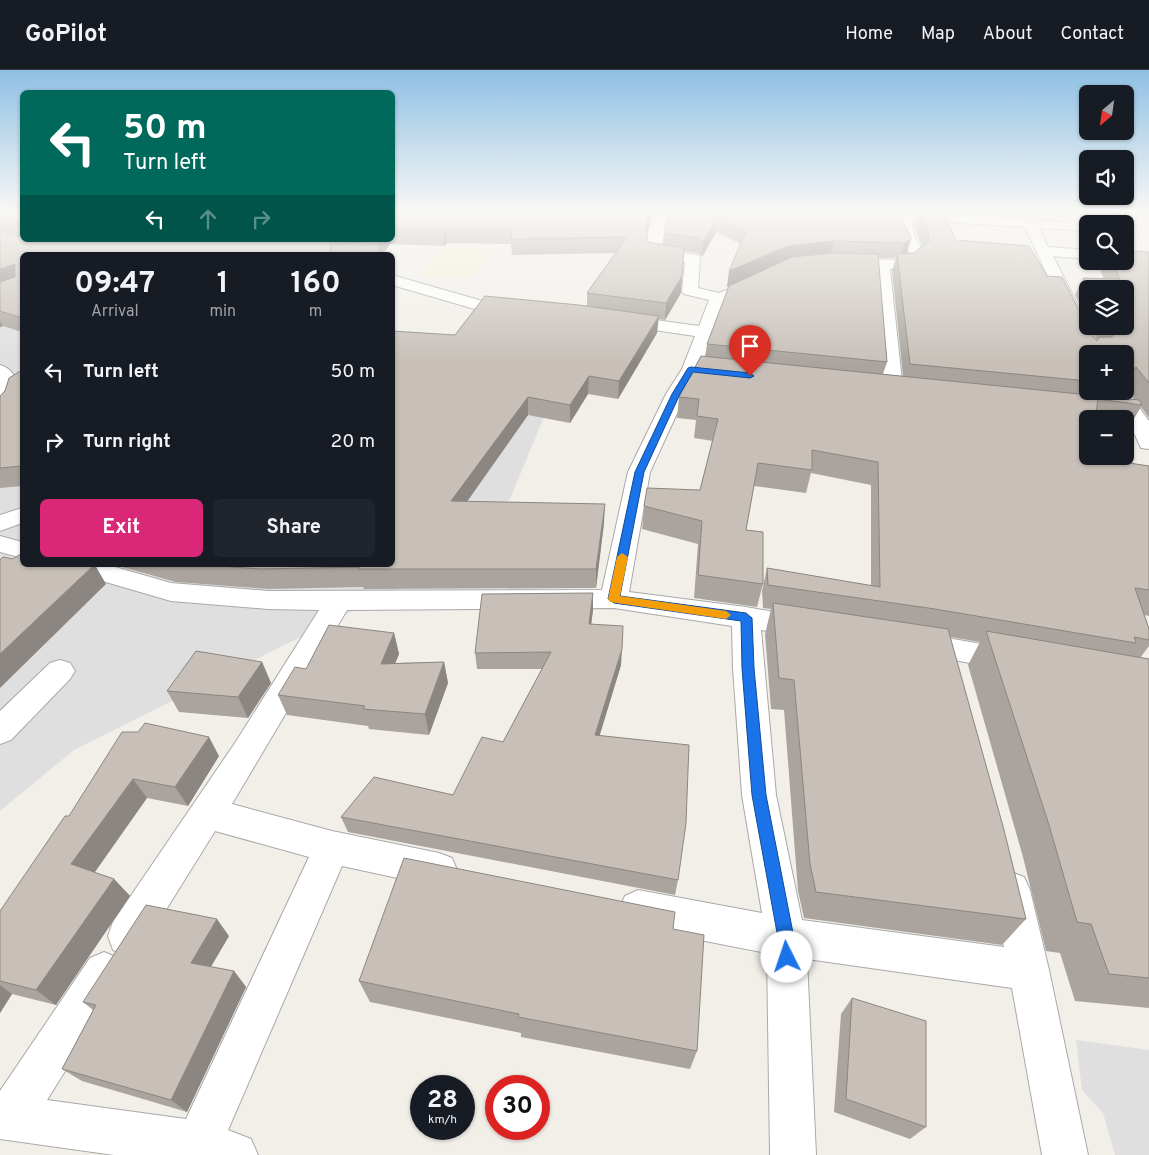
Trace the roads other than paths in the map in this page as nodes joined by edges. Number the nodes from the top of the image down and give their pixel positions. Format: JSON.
{"nodes":[{"id":1,"x":692,"y":264,"type":"edge"},
{"id":2,"x":821,"y":264,"type":"edge"},
{"id":3,"x":905,"y":264,"type":"edge"},
{"id":4,"x":1050,"y":264,"type":"edge"},
{"id":5,"x":882,"y":265,"type":"junction"},
{"id":6,"x":777,"y":272,"type":"edge"},
{"id":7,"x":395,"y":281,"type":"edge"},
{"id":8,"x":718,"y":299,"type":"junction"},
{"id":9,"x":533,"y":311,"type":"edge"},
{"id":10,"x":607,"y":319,"type":"edge"},
{"id":11,"x":705,"y":332,"type":"junction"},
{"id":12,"x":1089,"y":345,"type":"edge"},
{"id":13,"x":691,"y":369,"type":"junction"},
{"id":14,"x":0,"y":371,"type":"edge"},
{"id":15,"x":711,"y":371,"type":"edge"},
{"id":16,"x":894,"y":390,"type":"edge"},
{"id":17,"x":1124,"y":400,"type":"edge"},
{"id":18,"x":0,"y":412,"type":"edge"},
{"id":19,"x":1136,"y":415,"type":"joint"},
{"id":20,"x":1149,"y":443,"type":"edge"},
{"id":21,"x":20,"y":516,"type":"edge"},
{"id":22,"x":0,"y":523,"type":"edge"},
{"id":23,"x":0,"y":544,"type":"edge"},
{"id":24,"x":20,"y":549,"type":"edge"},
{"id":25,"x":84,"y":567,"type":"edge"},
{"id":26,"x":614,"y":599,"type":"junction"},
{"id":27,"x":339,"y":602,"type":"junction"},
{"id":28,"x":746,"y":618,"type":"junction"},
{"id":29,"x":828,"y":630,"type":"edge"},
{"id":30,"x":895,"y":641,"type":"edge"},
{"id":31,"x":1032,"y":664,"type":"edge"},
{"id":32,"x":60,"y":671,"type":"dead end"},
{"id":33,"x":0,"y":731,"type":"edge"},
{"id":34,"x":207,"y":813,"type":"junction"},
{"id":35,"x":332,"y":847,"type":"junction"},
{"id":36,"x":1003,"y":857,"type":"edge"},
{"id":37,"x":469,"y":876,"type":"edge"},
{"id":38,"x":602,"y":902,"type":"edge"},
{"id":39,"x":786,"y":938,"type":"junction"},
{"id":40,"x":1029,"y":970,"type":"junction"},
{"id":41,"x":5,"y":1117,"type":"edge"},
{"id":42,"x":216,"y":1150,"type":"edge"},
{"id":43,"x":793,"y":1155,"type":"edge"},
{"id":44,"x":1065,"y":1155,"type":"edge"}],
"edges":[{"from":1,"to":8,"type":"street"},
{"from":2,"to":5,"type":"street"},
{"from":3,"to":5,"type":"street"},
{"from":4,"to":12,"type":"street"},
{"from":5,"to":16,"type":"street"},
{"from":6,"to":8,"type":"street"},
{"from":7,"to":9,"type":"street"},
{"from":8,"to":11,"type":"street"},
{"from":10,"to":11,"type":"street"},
{"from":11,"to":13,"type":"street"},
{"from":13,"to":15,"type":"street"},
{"from":13,"to":26,"type":"street"},
{"from":14,"to":18,"type":"street"},
{"from":17,"to":19,"type":"street"},
{"from":19,"to":20,"type":"street"},
{"from":21,"to":22,"type":"street"},
{"from":23,"to":24,"type":"street"},
{"from":25,"to":27,"type":"street"},
{"from":26,"to":27,"type":"street"},
{"from":26,"to":28,"type":"street"},
{"from":27,"to":34,"type":"street"},
{"from":28,"to":29,"type":"street"},
{"from":28,"to":39,"type":"street"},
{"from":30,"to":31,"type":"street"},
{"from":32,"to":33,"type":"street"},
{"from":34,"to":35,"type":"street"},
{"from":34,"to":41,"type":"street"},
{"from":35,"to":37,"type":"street"},
{"from":35,"to":42,"type":"street"},
{"from":36,"to":40,"type":"street"},
{"from":38,"to":39,"type":"street"},
{"from":39,"to":40,"type":"street"},
{"from":39,"to":43,"type":"street"},
{"from":40,"to":44,"type":"street"},
{"from":41,"to":42,"type":"street"}]}
